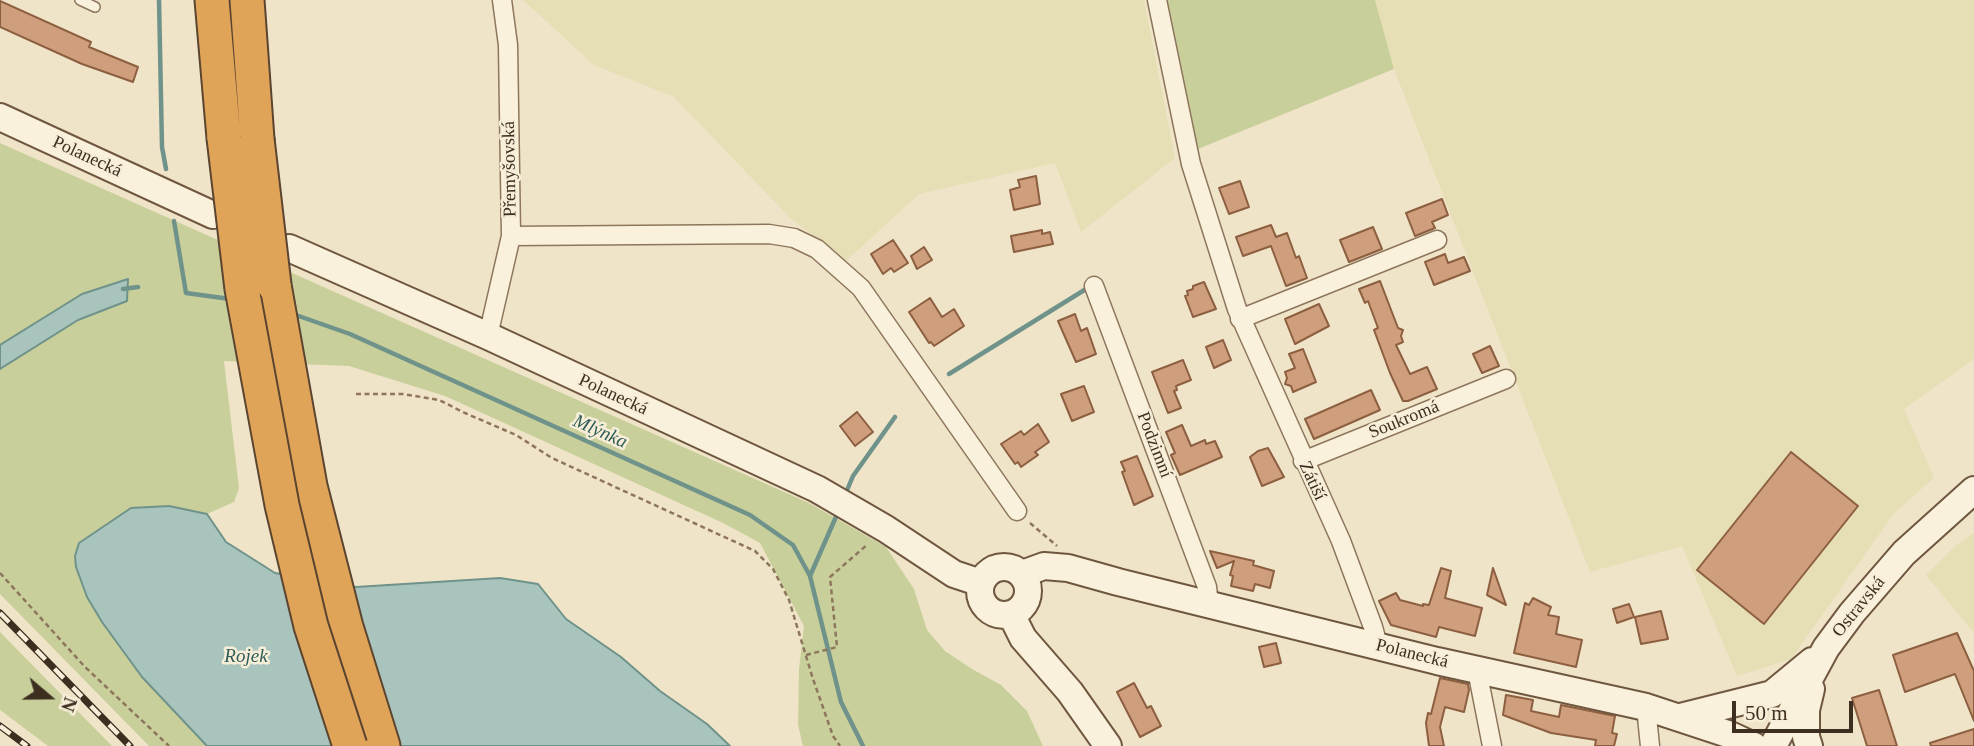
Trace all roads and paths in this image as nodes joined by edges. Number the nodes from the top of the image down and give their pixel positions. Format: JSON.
{"nodes":[{"id":1,"x":80,"y":0,"type":"edge"},
{"id":2,"x":212,"y":0,"type":"edge"},
{"id":3,"x":247,"y":0,"type":"edge"},
{"id":4,"x":502,"y":0,"type":"edge"},
{"id":5,"x":1157,"y":0,"type":"edge"},
{"id":6,"x":95,"y":7,"type":"dead end"},
{"id":7,"x":0,"y":117,"type":"edge"},
{"id":8,"x":213,"y":215,"type":"dead end"},
{"id":9,"x":511,"y":236,"type":"junction"},
{"id":10,"x":1437,"y":240,"type":"dead end"},
{"id":11,"x":289,"y":247,"type":"dead end"},
{"id":12,"x":1094,"y":286,"type":"dead end"},
{"id":13,"x":1241,"y":319,"type":"junction"},
{"id":14,"x":488,"y":336,"type":"junction"},
{"id":15,"x":1506,"y":379,"type":"dead end"},
{"id":16,"x":356,"y":394,"type":"dead end"},
{"id":17,"x":1303,"y":461,"type":"junction"},
{"id":18,"x":1974,"y":490,"type":"edge"},
{"id":19,"x":1017,"y":511,"type":"joint"},
{"id":20,"x":886,"y":529,"type":"junction"},
{"id":21,"x":1064,"y":558,"type":"junction"},
{"id":22,"x":0,"y":573,"type":"edge"},
{"id":23,"x":1022,"y":574,"type":"junction"},
{"id":24,"x":981,"y":583,"type":"junction"},
{"id":25,"x":1209,"y":604,"type":"junction"},
{"id":26,"x":1011,"y":614,"type":"junction"},
{"id":27,"x":1378,"y":645,"type":"junction"},
{"id":28,"x":1826,"y":648,"type":"junction"},
{"id":29,"x":806,"y":656,"type":"junction"},
{"id":30,"x":1477,"y":670,"type":"junction"},
{"id":31,"x":1646,"y":707,"type":"junction"},
{"id":32,"x":1678,"y":717,"type":"junction"},
{"id":33,"x":169,"y":746,"type":"edge"},
{"id":34,"x":350,"y":746,"type":"edge"},
{"id":35,"x":383,"y":746,"type":"edge"},
{"id":36,"x":840,"y":746,"type":"edge"},
{"id":37,"x":1108,"y":746,"type":"edge"},
{"id":38,"x":1492,"y":746,"type":"edge"},
{"id":39,"x":1650,"y":746,"type":"edge"},
{"id":40,"x":1754,"y":746,"type":"edge"},
{"id":41,"x":1773,"y":746,"type":"edge"},
{"id":42,"x":1809,"y":746,"type":"edge"}],
"edges":[{"from":1,"to":6,"type":"lane"},
{"from":2,"to":34,"type":"highway","bridge":true},
{"from":3,"to":35,"type":"highway","bridge":true},
{"from":4,"to":9,"type":"street","name":"Přemyšovská"},
{"from":5,"to":13,"type":"street","name":"Zátiší"},
{"from":7,"to":8,"type":"street","name":"Polanecká"},
{"from":9,"to":14,"type":"street","name":"Přemyšovská"},
{"from":9,"to":19,"type":"street"},
{"from":10,"to":13,"type":"street"},
{"from":11,"to":14,"type":"street","name":"Polanecká"},
{"from":12,"to":25,"type":"street","name":"Podzimní"},
{"from":13,"to":17,"type":"street","name":"Zátiší"},
{"from":14,"to":20,"type":"street","name":"Polanecká"},
{"from":15,"to":17,"type":"street","name":"Soukromá"},
{"from":16,"to":29,"type":"path"},
{"from":17,"to":27,"type":"street","name":"Zátiší"},
{"from":18,"to":28,"type":"street","name":"Ostravská"},
{"from":19,"to":21,"type":"path"},
{"from":20,"to":24,"type":"street","name":"Polanecká"},
{"from":20,"to":29,"type":"path"},
{"from":21,"to":23,"type":"street","name":"Polanecká"},
{"from":21,"to":25,"type":"street","name":"Polanecká"},
{"from":22,"to":33,"type":"path"},
{"from":23,"to":24,"type":"street"},
{"from":23,"to":26,"type":"street"},
{"from":24,"to":26,"type":"street"},
{"from":25,"to":27,"type":"street","name":"Polanecká"},
{"from":26,"to":37,"type":"street"},
{"from":27,"to":30,"type":"street","name":"Polanecká"},
{"from":28,"to":32,"type":"street"},
{"from":28,"to":41,"type":"street","name":"Ostravská"},
{"from":28,"to":42,"type":"street"},
{"from":29,"to":36,"type":"path"},
{"from":30,"to":31,"type":"street","name":"Polanecká"},
{"from":30,"to":38,"type":"street"},
{"from":31,"to":32,"type":"street","name":"Polanecká"},
{"from":31,"to":39,"type":"street"},
{"from":32,"to":40,"type":"street","name":"Polanecká"}]}
